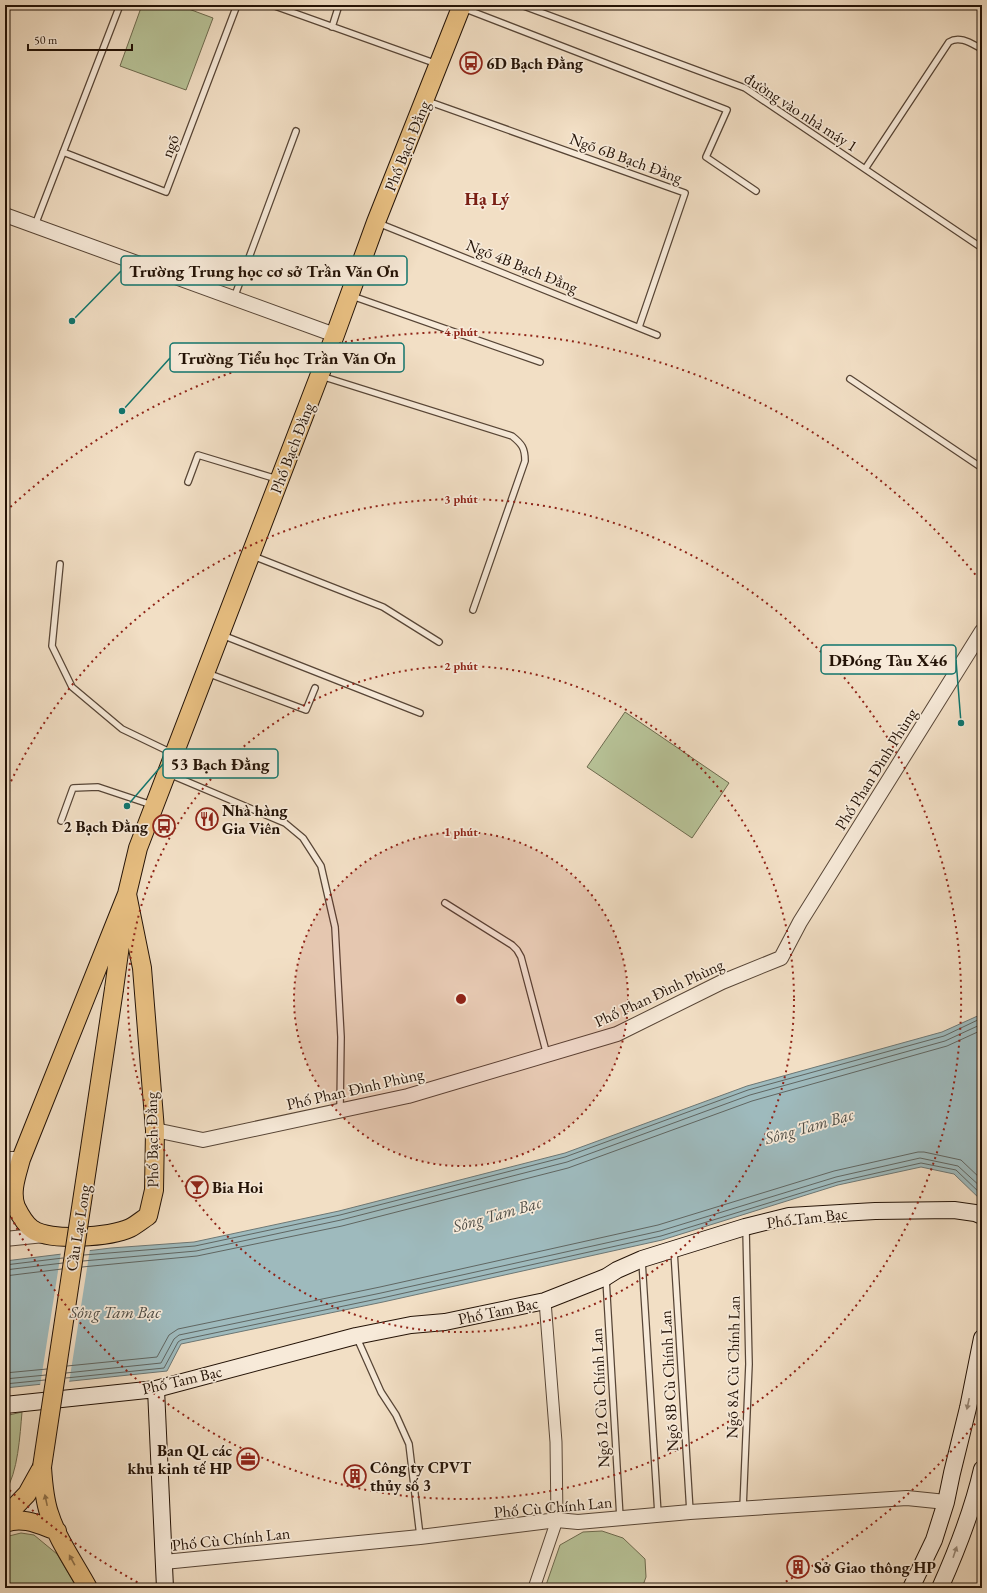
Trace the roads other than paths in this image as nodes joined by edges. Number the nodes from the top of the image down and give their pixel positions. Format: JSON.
{"nodes":[{"id":1,"x":120,"y":5,"type":"edge"},
{"id":2,"x":237,"y":5,"type":"edge"},
{"id":3,"x":272,"y":5,"type":"edge"},
{"id":4,"x":339,"y":5,"type":"edge"},
{"id":5,"x":521,"y":5,"type":"edge"},
{"id":6,"x":461,"y":6,"type":"edge"},
{"id":7,"x":332,"y":27,"type":"junction"},
{"id":8,"x":982,"y":49,"type":"edge"},
{"id":9,"x":438,"y":65,"type":"junction"},
{"id":10,"x":425,"y":100,"type":"junction"},
{"id":11,"x":296,"y":131,"type":"dead end"},
{"id":12,"x":63,"y":152,"type":"junction"},
{"id":13,"x":865,"y":169,"type":"junction"},
{"id":14,"x":756,"y":190,"type":"dead end"},
{"id":15,"x":5,"y":216,"type":"edge"},
{"id":16,"x":376,"y":222,"type":"junction"},
{"id":17,"x":35,"y":226,"type":"junction"},
{"id":18,"x":982,"y":248,"type":"edge"},
{"id":19,"x":350,"y":296,"type":"junction"},
{"id":20,"x":234,"y":298,"type":"junction"},
{"id":21,"x":639,"y":327,"type":"junction"},
{"id":22,"x":658,"y":335,"type":"dead end"},
{"id":23,"x":335,"y":336,"type":"junction"},
{"id":24,"x":540,"y":362,"type":"dead end"},
{"id":25,"x":320,"y":375,"type":"junction"},
{"id":26,"x":850,"y":379,"type":"dead end"},
{"id":27,"x":982,"y":468,"type":"edge"},
{"id":28,"x":280,"y":480,"type":"junction"},
{"id":29,"x":188,"y":482,"type":"dead end"},
{"id":30,"x":250,"y":555,"type":"junction"},
{"id":31,"x":60,"y":564,"type":"dead end"},
{"id":32,"x":473,"y":610,"type":"dead end"},
{"id":33,"x":982,"y":632,"type":"edge"},
{"id":34,"x":220,"y":634,"type":"junction"},
{"id":35,"x":439,"y":642,"type":"dead end"},
{"id":36,"x":205,"y":672,"type":"junction"},
{"id":37,"x":314,"y":688,"type":"dead end"},
{"id":38,"x":420,"y":713,"type":"dead end"},
{"id":39,"x":174,"y":754,"type":"junction"},
{"id":40,"x":166,"y":773,"type":"junction"},
{"id":41,"x":154,"y":806,"type":"junction"},
{"id":42,"x":61,"y":821,"type":"dead end"},
{"id":43,"x":127,"y":894,"type":"junction"},
{"id":44,"x":445,"y":903,"type":"dead end"},
{"id":45,"x":114,"y":989,"type":"joint"},
{"id":46,"x":546,"y":1055,"type":"junction"},
{"id":47,"x":340,"y":1111,"type":"junction"},
{"id":48,"x":154,"y":1130,"type":"junction"},
{"id":49,"x":13,"y":1159,"type":"edge"},
{"id":50,"x":980,"y":1216,"type":"edge"},
{"id":51,"x":745,"y":1227,"type":"junction"},
{"id":52,"x":44,"y":1235,"type":"junction"},
{"id":53,"x":5,"y":1239,"type":"edge"},
{"id":54,"x":674,"y":1248,"type":"junction"},
{"id":55,"x":642,"y":1259,"type":"junction"},
{"id":56,"x":606,"y":1277,"type":"junction"},
{"id":57,"x":545,"y":1301,"type":"junction"},
{"id":58,"x":356,"y":1336,"type":"junction"},
{"id":59,"x":982,"y":1338,"type":"edge"},
{"id":60,"x":156,"y":1389,"type":"junction"},
{"id":61,"x":5,"y":1405,"type":"edge"},
{"id":62,"x":42,"y":1467,"type":"junction"},
{"id":63,"x":982,"y":1469,"type":"edge"},
{"id":64,"x":946,"y":1502,"type":"junction"},
{"id":65,"x":743,"y":1509,"type":"junction"},
{"id":66,"x":690,"y":1512,"type":"junction"},
{"id":67,"x":658,"y":1515,"type":"junction"},
{"id":68,"x":5,"y":1517,"type":"edge"},
{"id":69,"x":620,"y":1518,"type":"junction"},
{"id":70,"x":557,"y":1520,"type":"junction"},
{"id":71,"x":5,"y":1523,"type":"edge"},
{"id":72,"x":57,"y":1531,"type":"junction"},
{"id":73,"x":420,"y":1537,"type":"junction"},
{"id":74,"x":164,"y":1562,"type":"junction"},
{"id":75,"x":88,"y":1588,"type":"edge"},
{"id":76,"x":165,"y":1588,"type":"edge"},
{"id":77,"x":534,"y":1588,"type":"edge"},
{"id":78,"x":911,"y":1588,"type":"edge"},
{"id":79,"x":940,"y":1588,"type":"edge"}],
"edges":[{"from":1,"to":12,"type":"lane"},
{"from":2,"to":12,"type":"lane","name":"ngõ"},
{"from":3,"to":7,"type":"lane"},
{"from":4,"to":7,"type":"lane"},
{"from":5,"to":13,"type":"lane","name":"đường vào nhà máy 1"},
{"from":6,"to":9,"type":"main road","name":"Phố Bạch Đằng"},
{"from":6,"to":14,"type":"lane"},
{"from":7,"to":9,"type":"lane"},
{"from":8,"to":13,"type":"lane"},
{"from":9,"to":10,"type":"main road","name":"Phố Bạch Đằng"},
{"from":10,"to":16,"type":"main road","name":"Phố Bạch Đằng"},
{"from":10,"to":21,"type":"lane","name":"Ngõ 6B Bạch Đằng"},
{"from":11,"to":20,"type":"lane"},
{"from":12,"to":17,"type":"lane"},
{"from":13,"to":18,"type":"lane","name":"đường vào nhà máy 1"},
{"from":15,"to":17,"type":"street"},
{"from":16,"to":19,"type":"main road","name":"Phố Bạch Đằng"},
{"from":16,"to":21,"type":"lane","name":"Ngõ 4B Bạch Đằng"},
{"from":17,"to":20,"type":"street"},
{"from":19,"to":23,"type":"main road","name":"Phố Bạch Đằng"},
{"from":19,"to":24,"type":"lane"},
{"from":20,"to":23,"type":"street"},
{"from":21,"to":22,"type":"lane","name":"Ngõ 4B Bạch Đằng"},
{"from":23,"to":25,"type":"main road","name":"Phố Bạch Đằng"},
{"from":25,"to":28,"type":"main road","name":"Phố Bạch Đằng"},
{"from":25,"to":32,"type":"lane"},
{"from":26,"to":27,"type":"lane"},
{"from":28,"to":29,"type":"lane"},
{"from":28,"to":30,"type":"main road","name":"Phố Bạch Đằng"},
{"from":30,"to":34,"type":"main road","name":"Phố Bạch Đằng"},
{"from":30,"to":35,"type":"lane"},
{"from":31,"to":39,"type":"lane"},
{"from":33,"to":46,"type":"street","name":"Phố Phan Đình Phùng"},
{"from":34,"to":36,"type":"main road","name":"Phố Bạch Đằng"},
{"from":34,"to":38,"type":"lane"},
{"from":36,"to":37,"type":"lane"},
{"from":36,"to":39,"type":"main road","name":"Phố Bạch Đằng"},
{"from":39,"to":40,"type":"main road","name":"Phố Bạch Đằng"},
{"from":40,"to":41,"type":"main road","name":"Phố Bạch Đằng"},
{"from":40,"to":47,"type":"lane"},
{"from":41,"to":42,"type":"lane"},
{"from":41,"to":43,"type":"main road","name":"Phố Bạch Đằng"},
{"from":43,"to":45,"type":"main road","name":"Phố Bạch Đằng"},
{"from":43,"to":48,"type":"main road","name":"Phố Bạch Đằng"},
{"from":43,"to":49,"type":"main road","name":"Phố Bạch Đằng"},
{"from":44,"to":46,"type":"lane"},
{"from":45,"to":62,"type":"main road","name":"Cầu Lạc Long","bridge":true},
{"from":46,"to":47,"type":"street","name":"Phố Phan Đình Phùng"},
{"from":47,"to":48,"type":"street","name":"Phố Phan Đình Phùng"},
{"from":48,"to":52,"type":"main road","name":"Phố Bạch Đằng"},
{"from":49,"to":52,"type":"main road","name":"Phố Bạch Đằng"},
{"from":50,"to":51,"type":"main road","name":"Phố Tam Bạc"},
{"from":51,"to":54,"type":"main road","name":"Phố Tam Bạc"},
{"from":51,"to":65,"type":"lane","name":"Ngõ 8A Cù Chính Lan"},
{"from":52,"to":53,"type":"street"},
{"from":54,"to":55,"type":"main road","name":"Phố Tam Bạc"},
{"from":54,"to":66,"type":"lane","name":"Ngõ 8B Cù Chính Lan"},
{"from":55,"to":56,"type":"main road","name":"Phố Tam Bạc"},
{"from":55,"to":67,"type":"lane"},
{"from":56,"to":57,"type":"main road","name":"Phố Tam Bạc"},
{"from":56,"to":69,"type":"lane","name":"Ngõ 12 Cù Chính Lan"},
{"from":57,"to":58,"type":"main road","name":"Phố Tam Bạc"},
{"from":57,"to":70,"type":"street"},
{"from":58,"to":60,"type":"main road","name":"Phố Tam Bạc"},
{"from":58,"to":73,"type":"lane"},
{"from":59,"to":64,"type":"main road","one_way":true},
{"from":60,"to":61,"type":"main road","name":"Phố Tam Bạc"},
{"from":60,"to":74,"type":"main road"},
{"from":62,"to":68,"type":"main road"},
{"from":72,"to":62,"type":"main road","one_way":true},
{"from":79,"to":63,"type":"main road","one_way":true},
{"from":64,"to":65,"type":"street","name":"Phố Cù Chính Lan"},
{"from":64,"to":78,"type":"main road"},
{"from":65,"to":66,"type":"street","name":"Phố Cù Chính Lan"},
{"from":66,"to":67,"type":"street","name":"Phố Cù Chính Lan"},
{"from":67,"to":69,"type":"street","name":"Phố Cù Chính Lan"},
{"from":69,"to":70,"type":"street","name":"Phố Cù Chính Lan"},
{"from":70,"to":73,"type":"street","name":"Phố Cù Chính Lan"},
{"from":70,"to":77,"type":"street"},
{"from":71,"to":72,"type":"main road"},
{"from":75,"to":72,"type":"main road","one_way":true},
{"from":73,"to":74,"type":"street","name":"Phố Cù Chính Lan"},
{"from":74,"to":76,"type":"main road"}]}
